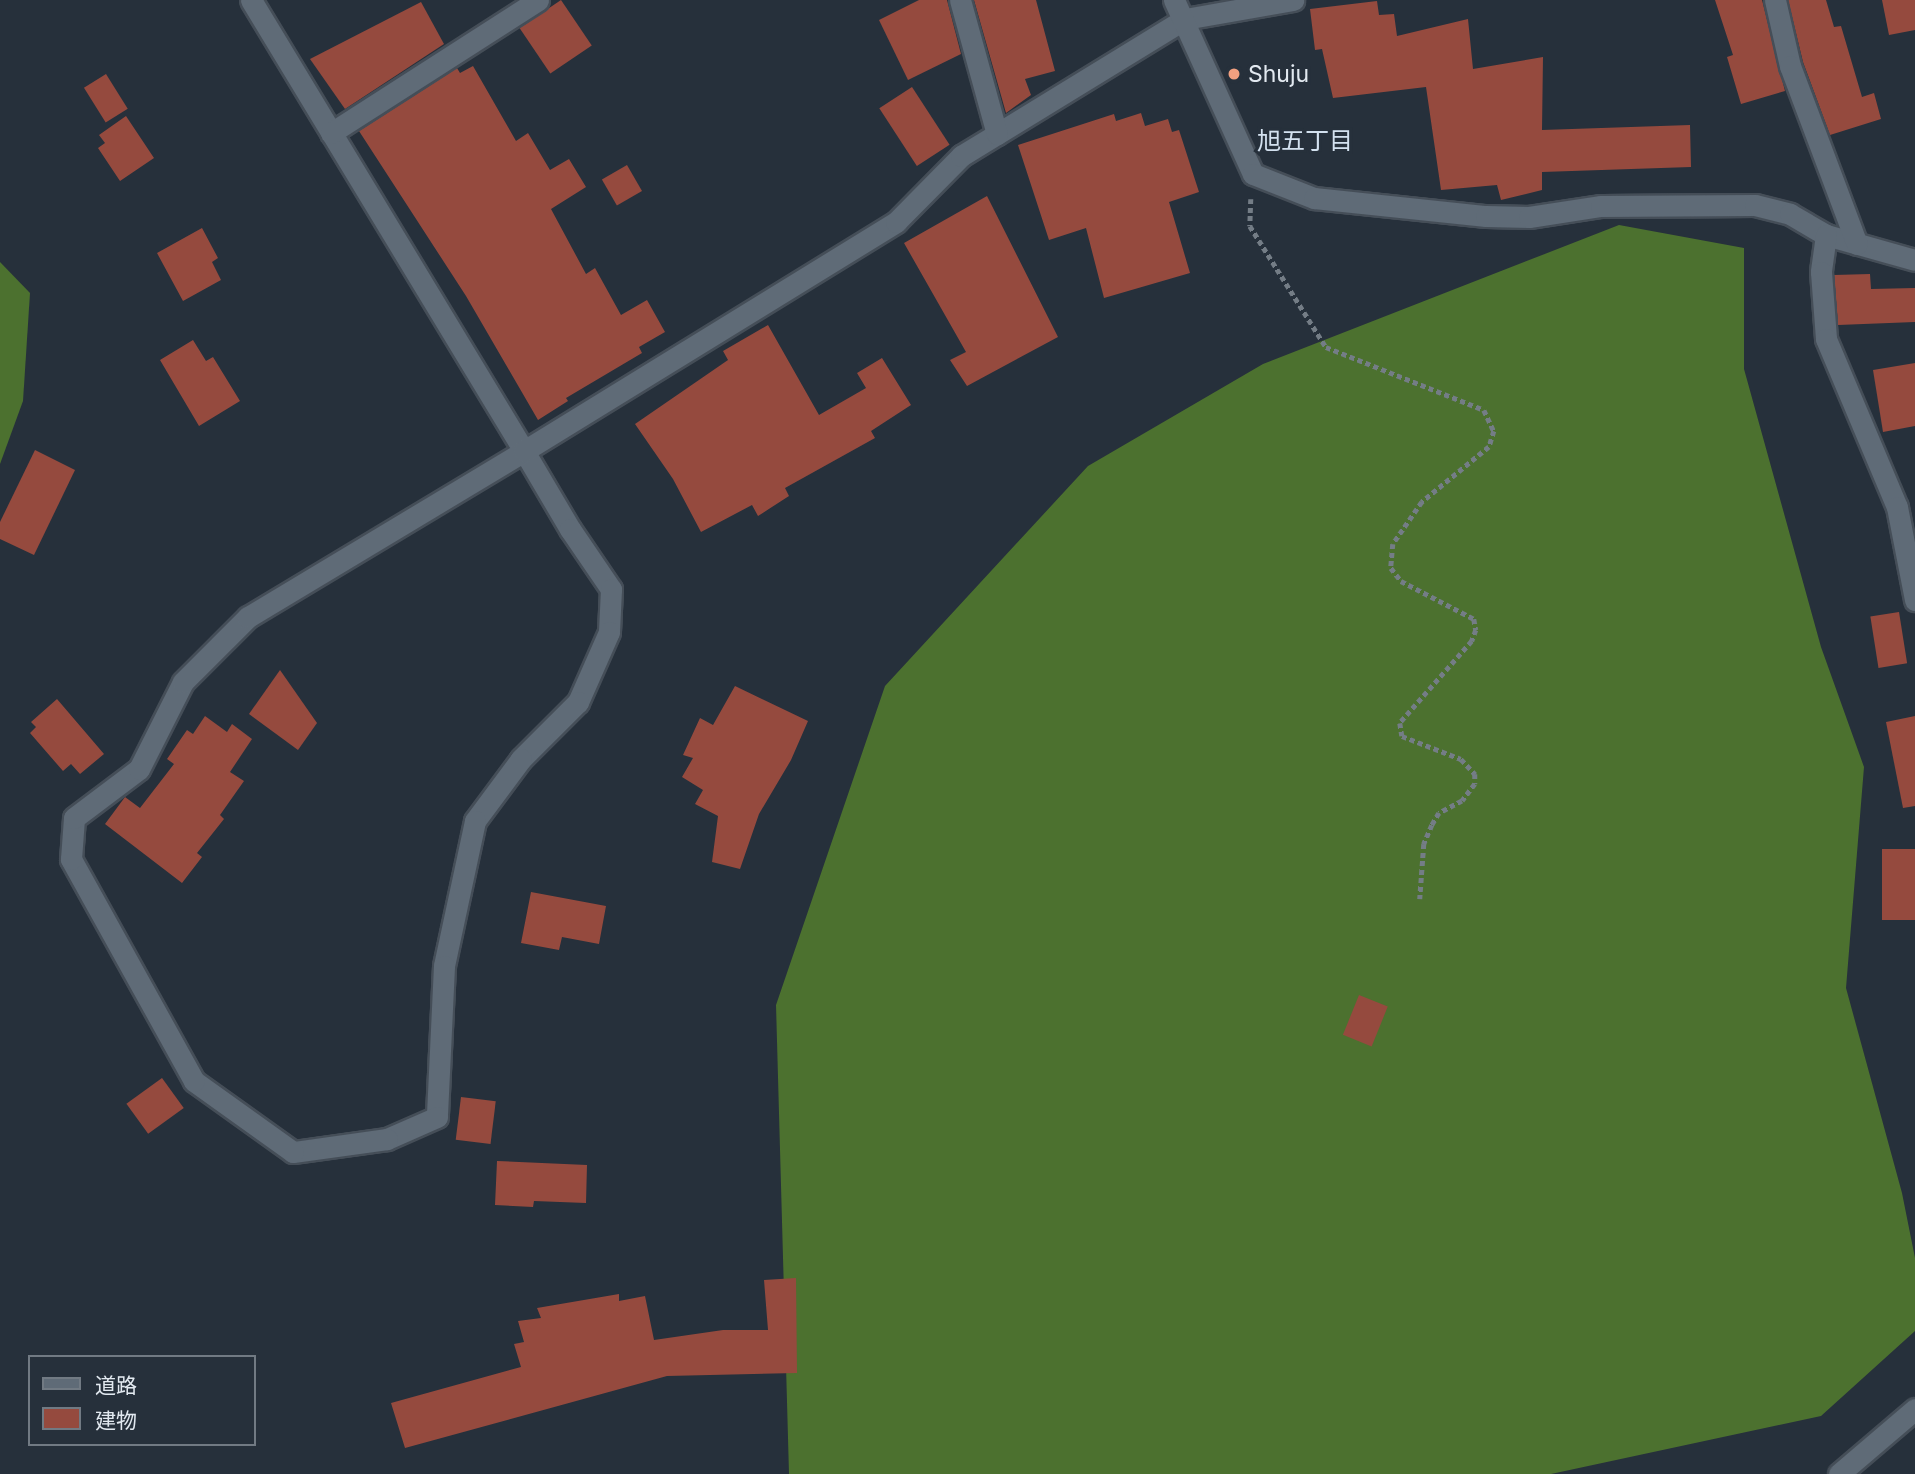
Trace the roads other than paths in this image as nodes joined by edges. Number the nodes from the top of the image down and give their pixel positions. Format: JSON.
{"nodes":[{"id":1,"x":251,"y":0,"type":"edge"},
{"id":2,"x":538,"y":0,"type":"edge"},
{"id":3,"x":960,"y":0,"type":"edge"},
{"id":4,"x":1174,"y":0,"type":"edge"},
{"id":5,"x":1293,"y":0,"type":"edge"},
{"id":6,"x":1775,"y":0,"type":"edge"},
{"id":7,"x":1185,"y":19,"type":"junction"},
{"id":8,"x":331,"y":133,"type":"junction"},
{"id":9,"x":997,"y":134,"type":"junction"},
{"id":10,"x":1826,"y":235,"type":"junction"},
{"id":11,"x":1857,"y":244,"type":"junction"},
{"id":12,"x":1915,"y":260,"type":"edge"},
{"id":13,"x":524,"y":450,"type":"junction"},
{"id":14,"x":1915,"y":600,"type":"edge"},
{"id":15,"x":1915,"y":1409,"type":"edge"},
{"id":16,"x":1839,"y":1474,"type":"edge"}],
"edges":[{"from":1,"to":8,"type":"street"},
{"from":2,"to":8,"type":"street"},
{"from":3,"to":9,"type":"street"},
{"from":4,"to":7,"type":"street"},
{"from":5,"to":7,"type":"street"},
{"from":6,"to":11,"type":"street"},
{"from":7,"to":9,"type":"street"},
{"from":7,"to":10,"type":"street"},
{"from":8,"to":13,"type":"street"},
{"from":9,"to":13,"type":"street"},
{"from":10,"to":11,"type":"street"},
{"from":10,"to":14,"type":"street"},
{"from":11,"to":12,"type":"street"},
{"from":13,"to":13,"type":"street"},
{"from":15,"to":16,"type":"street"}]}
